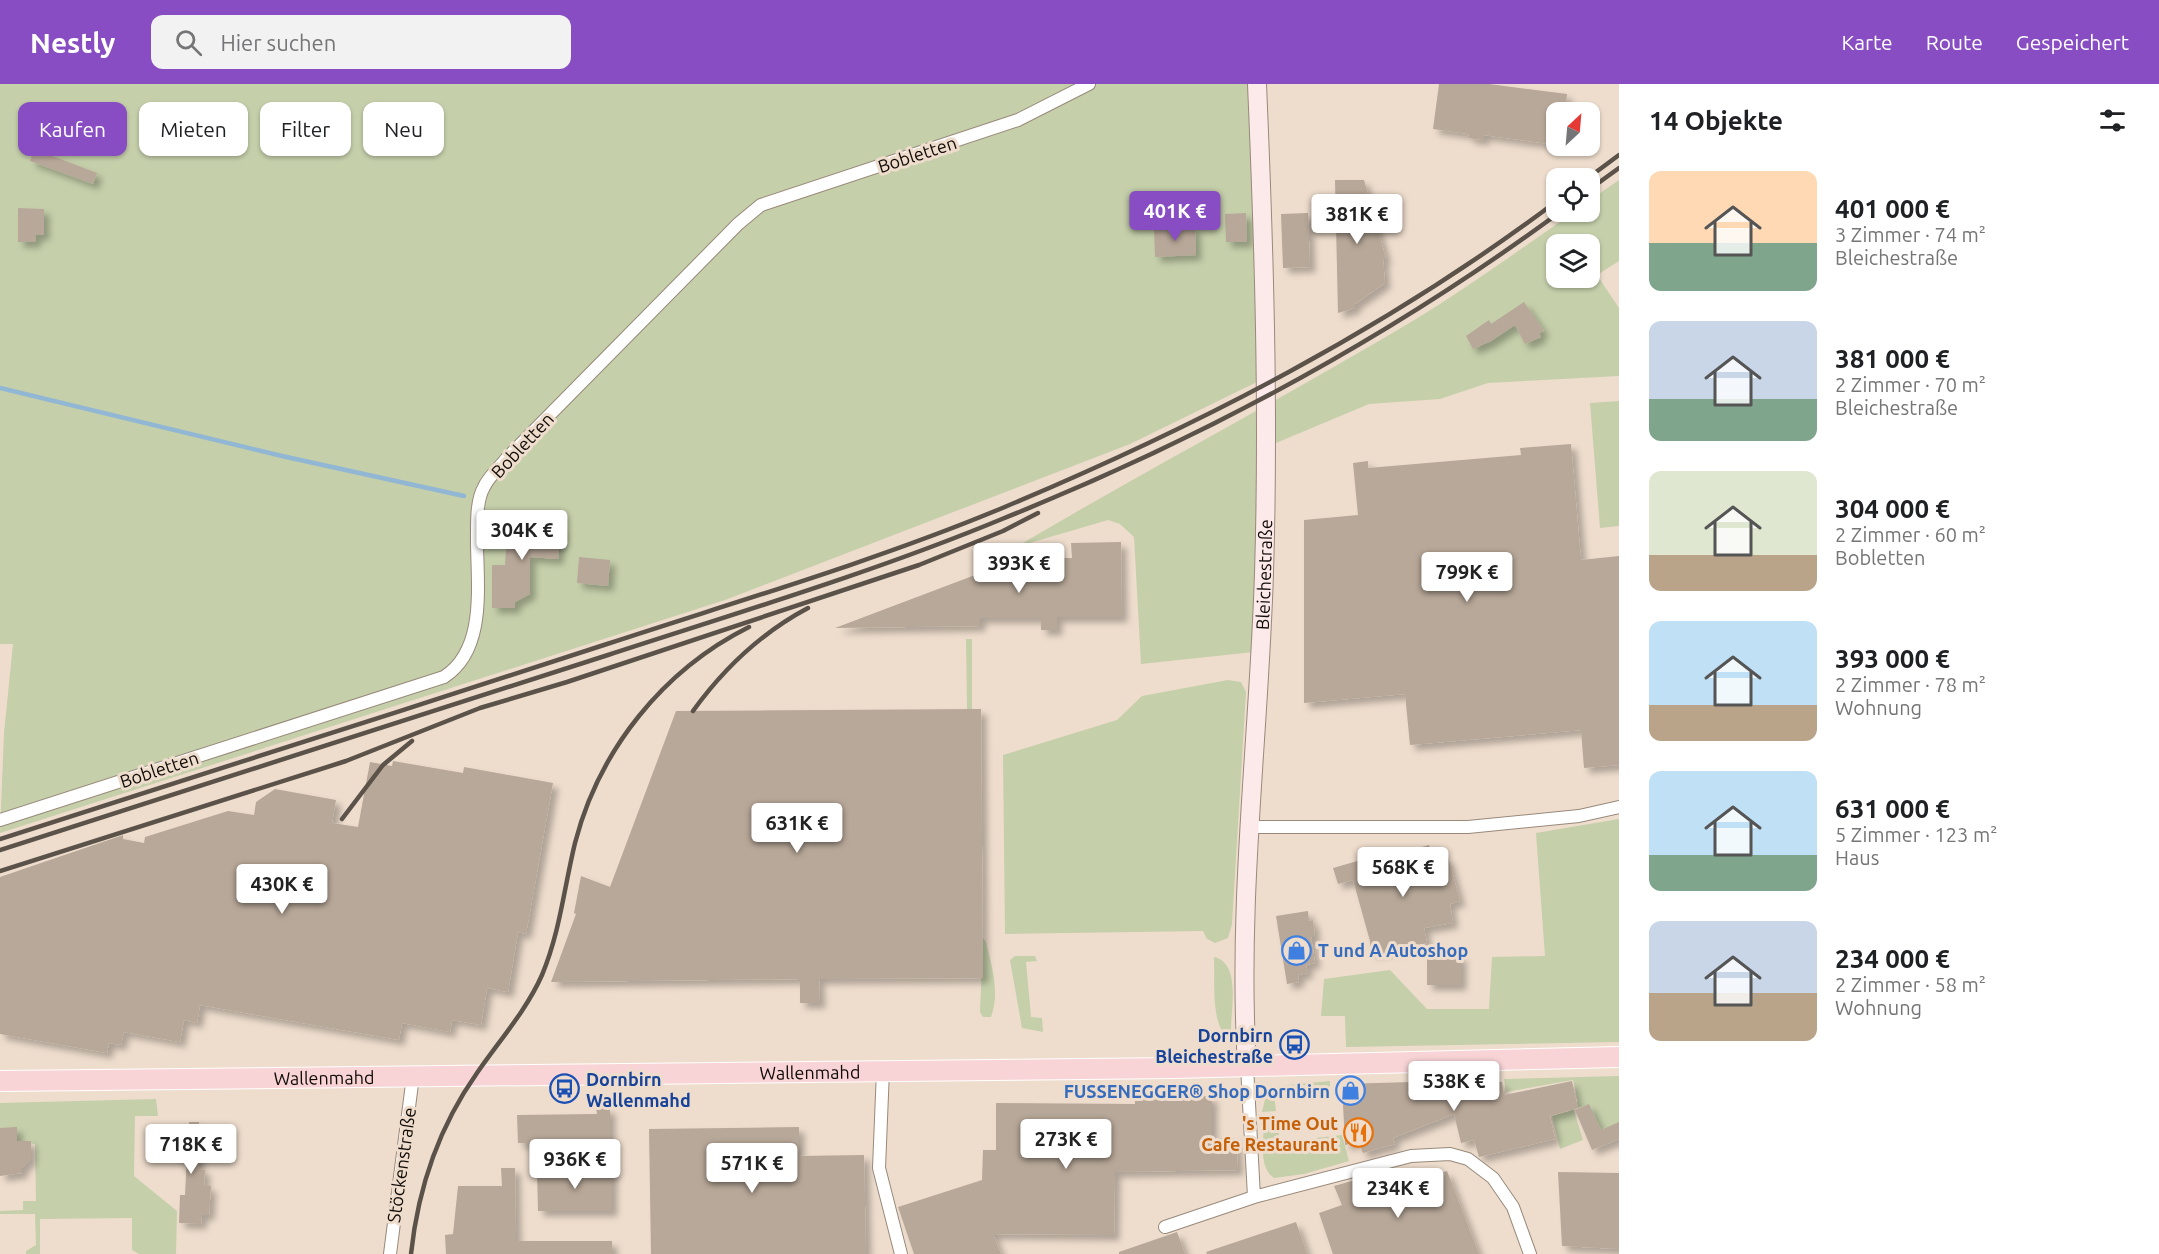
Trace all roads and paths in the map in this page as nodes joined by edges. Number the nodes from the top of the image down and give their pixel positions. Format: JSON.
{"nodes":[{"id":1,"x":1089,"y":84,"type":"edge"},
{"id":2,"x":1257,"y":84,"type":"edge"},
{"id":3,"x":1619,"y":807,"type":"edge"},
{"id":4,"x":0,"y":820,"type":"edge"},
{"id":5,"x":1248,"y":827,"type":"junction"},
{"id":6,"x":1619,"y":1057,"type":"edge"},
{"id":7,"x":1247,"y":1066,"type":"junction"},
{"id":8,"x":883,"y":1070,"type":"junction"},
{"id":9,"x":413,"y":1076,"type":"junction"},
{"id":10,"x":0,"y":1081,"type":"edge"},
{"id":11,"x":1254,"y":1197,"type":"junction"},
{"id":12,"x":1165,"y":1227,"type":"dead end"},
{"id":13,"x":390,"y":1254,"type":"edge"},
{"id":14,"x":901,"y":1254,"type":"edge"},
{"id":15,"x":1530,"y":1254,"type":"edge"}],
"edges":[{"from":1,"to":4,"type":"street","name":"Bobletten"},
{"from":2,"to":5,"type":"main road","name":"Bleichestraße"},
{"from":3,"to":5,"type":"street"},
{"from":5,"to":7,"type":"main road","name":"Bleichestraße"},
{"from":6,"to":7,"type":"main road","name":"Wallenmahd"},
{"from":7,"to":8,"type":"main road","name":"Wallenmahd"},
{"from":7,"to":11,"type":"street"},
{"from":8,"to":9,"type":"main road","name":"Wallenmahd"},
{"from":8,"to":14,"type":"street"},
{"from":9,"to":10,"type":"main road","name":"Wallenmahd"},
{"from":9,"to":13,"type":"street","name":"Stöckenstraße"},
{"from":11,"to":12,"type":"street"},
{"from":11,"to":15,"type":"street"}]}
